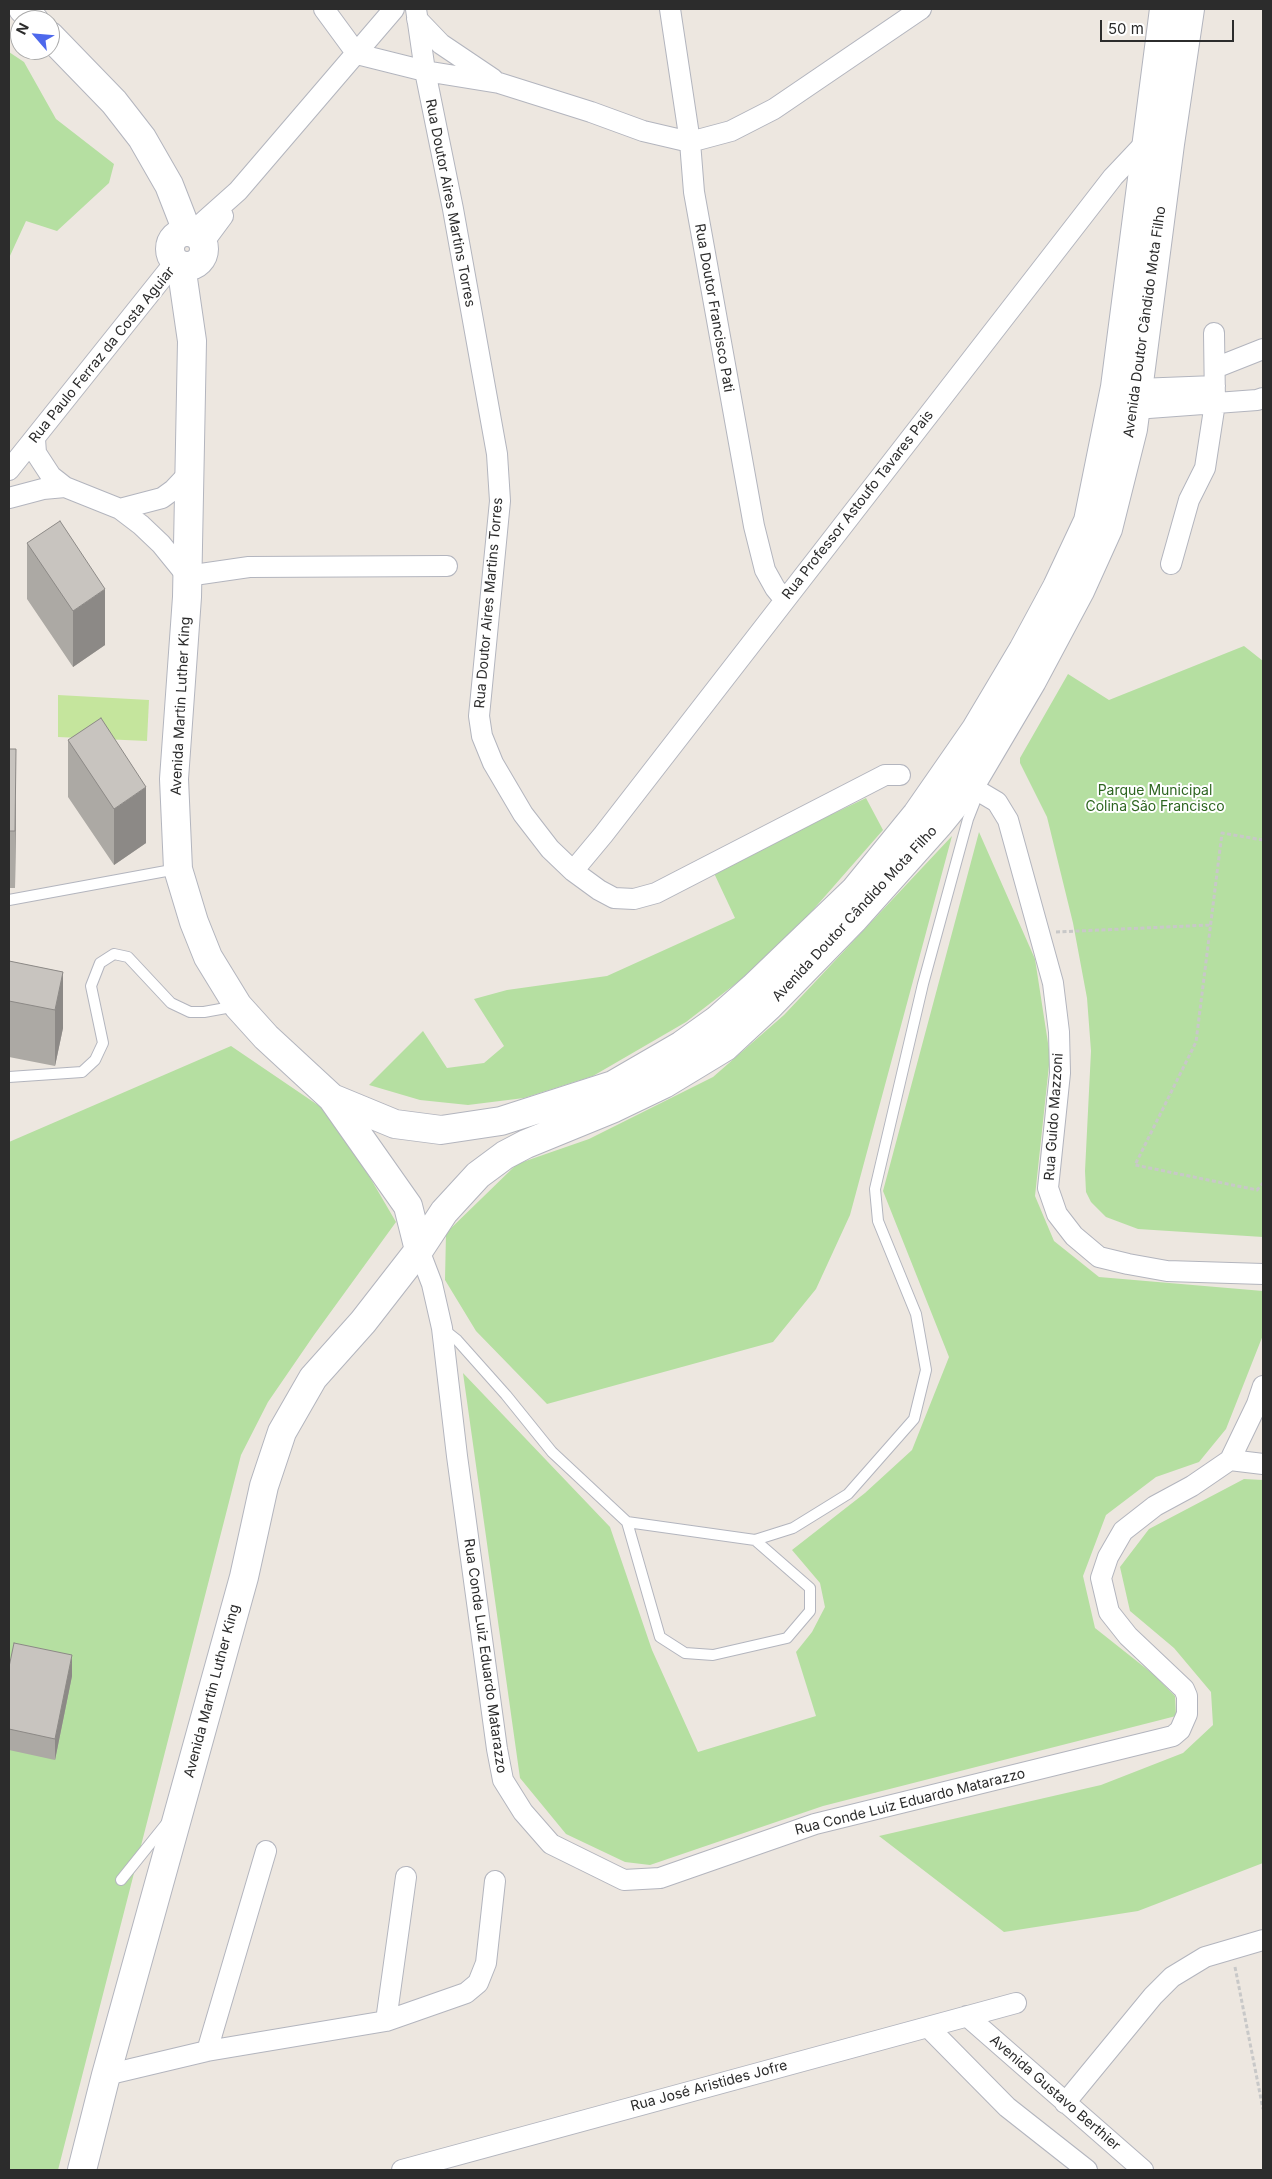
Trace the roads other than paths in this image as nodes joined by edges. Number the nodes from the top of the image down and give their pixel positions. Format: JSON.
{"nodes":[{"id":1,"x":324,"y":9,"type":"edge"},
{"id":2,"x":394,"y":9,"type":"edge"},
{"id":3,"x":670,"y":9,"type":"edge"},
{"id":4,"x":921,"y":9,"type":"edge"},
{"id":5,"x":1164,"y":9,"type":"edge"},
{"id":6,"x":1190,"y":9,"type":"edge"},
{"id":7,"x":416,"y":14,"type":"edge"},
{"id":8,"x":60,"y":46,"type":"edge"},
{"id":9,"x":357,"y":54,"type":"junction"},
{"id":10,"x":425,"y":71,"type":"junction"},
{"id":11,"x":499,"y":83,"type":"junction"},
{"id":12,"x":690,"y":142,"type":"junction"},
{"id":13,"x":1158,"y":143,"type":"junction"},
{"id":14,"x":187,"y":248,"type":"junction"},
{"id":15,"x":1139,"y":297,"type":"junction"},
{"id":16,"x":1214,"y":333,"type":"dead end"},
{"id":17,"x":1263,"y":349,"type":"edge"},
{"id":18,"x":1215,"y":386,"type":"junction"},
{"id":19,"x":1263,"y":398,"type":"edge"},
{"id":20,"x":1136,"y":399,"type":"junction"},
{"id":21,"x":35,"y":440,"type":"junction"},
{"id":22,"x":9,"y":470,"type":"edge"},
{"id":23,"x":190,"y":472,"type":"junction"},
{"id":24,"x":65,"y":487,"type":"junction"},
{"id":25,"x":9,"y":498,"type":"edge"},
{"id":26,"x":120,"y":508,"type":"junction"},
{"id":27,"x":1098,"y":525,"type":"junction"},
{"id":28,"x":1171,"y":564,"type":"dead end"},
{"id":29,"x":447,"y":566,"type":"dead end"},
{"id":30,"x":187,"y":576,"type":"junction"},
{"id":31,"x":784,"y":599,"type":"junction"},
{"id":32,"x":900,"y":775,"type":"dead end"},
{"id":33,"x":944,"y":778,"type":"junction"},
{"id":34,"x":974,"y":788,"type":"junction"},
{"id":35,"x":178,"y":869,"type":"junction"},
{"id":36,"x":573,"y":871,"type":"junction"},
{"id":37,"x":9,"y":900,"type":"edge"},
{"id":38,"x":238,"y":1006,"type":"junction"},
{"id":39,"x":9,"y":1077,"type":"edge"},
{"id":40,"x":332,"y":1098,"type":"junction"},
{"id":41,"x":395,"y":1124,"type":"junction"},
{"id":42,"x":463,"y":1128,"type":"junction"},
{"id":43,"x":371,"y":1154,"type":"junction"},
{"id":44,"x":478,"y":1175,"type":"junction"},
{"id":45,"x":408,"y":1206,"type":"junction"},
{"id":46,"x":444,"y":1212,"type":"junction"},
{"id":47,"x":419,"y":1250,"type":"junction"},
{"id":48,"x":1263,"y":1274,"type":"edge"},
{"id":49,"x":442,"y":1328,"type":"junction"},
{"id":50,"x":1263,"y":1386,"type":"edge"},
{"id":51,"x":1230,"y":1460,"type":"junction"},
{"id":52,"x":1263,"y":1464,"type":"edge"},
{"id":53,"x":627,"y":1522,"type":"junction"},
{"id":54,"x":755,"y":1540,"type":"junction"},
{"id":55,"x":181,"y":1806,"type":"junction"},
{"id":56,"x":266,"y":1851,"type":"dead end"},
{"id":57,"x":406,"y":1877,"type":"dead end"},
{"id":58,"x":121,"y":1880,"type":"dead end"},
{"id":59,"x":495,"y":1881,"type":"dead end"},
{"id":60,"x":1263,"y":1940,"type":"edge"},
{"id":61,"x":1016,"y":2003,"type":"dead end"},
{"id":62,"x":968,"y":2016,"type":"junction"},
{"id":63,"x":386,"y":2021,"type":"junction"},
{"id":64,"x":928,"y":2026,"type":"junction"},
{"id":65,"x":207,"y":2051,"type":"junction"},
{"id":66,"x":106,"y":2076,"type":"junction"},
{"id":67,"x":1065,"y":2103,"type":"junction"},
{"id":68,"x":82,"y":2170,"type":"edge"},
{"id":69,"x":402,"y":2170,"type":"edge"},
{"id":70,"x":1087,"y":2170,"type":"edge"},
{"id":71,"x":1143,"y":2170,"type":"edge"}],
"edges":[{"from":1,"to":9,"type":"street"},
{"from":2,"to":9,"type":"street","name":"Rua Paulo Ferraz da Costa Aguiar"},
{"from":3,"to":12,"type":"street","name":"Rua Doutor Francisco Pati"},
{"from":4,"to":12,"type":"street"},
{"from":5,"to":13,"type":"main road","name":"Avenida Doutor Cândido Mota Filho"},
{"from":6,"to":13,"type":"main road","name":"Avenida Doutor Cândido Mota Filho"},
{"from":7,"to":10,"type":"street","name":"Rua Doutor Aires Martins Torres"},
{"from":7,"to":11,"type":"street"},
{"from":8,"to":14,"type":"main road","name":"Avenida Martin Luther King"},
{"from":9,"to":10,"type":"street"},
{"from":9,"to":14,"type":"street","name":"Rua Paulo Ferraz da Costa Aguiar"},
{"from":10,"to":11,"type":"street"},
{"from":10,"to":36,"type":"street","name":"Rua Doutor Aires Martins Torres"},
{"from":11,"to":12,"type":"street"},
{"from":12,"to":31,"type":"street","name":"Rua Doutor Francisco Pati"},
{"from":13,"to":15,"type":"main road","name":"Avenida Doutor Cândido Mota Filho"},
{"from":13,"to":31,"type":"street","name":"Rua Professor Astoufo Tavares Pais"},
{"from":14,"to":21,"type":"street","name":"Rua Paulo Ferraz da Costa Aguiar"},
{"from":14,"to":23,"type":"main road","name":"Avenida Martin Luther King"},
{"from":15,"to":20,"type":"main road","name":"Avenida Doutor Cândido Mota Filho"},
{"from":15,"to":27,"type":"main road","name":"Avenida Doutor Cândido Mota Filho"},
{"from":16,"to":18,"type":"street"},
{"from":17,"to":18,"type":"street"},
{"from":18,"to":19,"type":"street"},
{"from":18,"to":20,"type":"street"},
{"from":18,"to":28,"type":"street"},
{"from":20,"to":27,"type":"main road","name":"Avenida Doutor Cândido Mota Filho"},
{"from":21,"to":22,"type":"street","name":"Rua Paulo Ferraz da Costa Aguiar"},
{"from":21,"to":24,"type":"street"},
{"from":23,"to":26,"type":"street"},
{"from":23,"to":30,"type":"main road","name":"Avenida Martin Luther King"},
{"from":24,"to":25,"type":"street"},
{"from":24,"to":26,"type":"street"},
{"from":26,"to":30,"type":"street"},
{"from":27,"to":33,"type":"main road","name":"Avenida Doutor Cândido Mota Filho"},
{"from":27,"to":34,"type":"main road","name":"Avenida Doutor Cândido Mota Filho"},
{"from":29,"to":30,"type":"street"},
{"from":30,"to":35,"type":"main road","name":"Avenida Martin Luther King"},
{"from":31,"to":36,"type":"street","name":"Rua Professor Astoufo Tavares Pais"},
{"from":32,"to":36,"type":"street","name":"Rua Doutor Aires Martins Torres"},
{"from":33,"to":34,"type":"street","name":"Rua Guido Mazzoni"},
{"from":33,"to":42,"type":"main road","name":"Avenida Doutor Cândido Mota Filho"},
{"from":34,"to":44,"type":"main road","name":"Avenida Doutor Cândido Mota Filho"},
{"from":34,"to":48,"type":"street","name":"Rua Guido Mazzoni"},
{"from":34,"to":54,"type":"lane"},
{"from":35,"to":37,"type":"lane"},
{"from":35,"to":38,"type":"main road","name":"Avenida Martin Luther King"},
{"from":38,"to":39,"type":"lane"},
{"from":38,"to":40,"type":"main road","name":"Avenida Martin Luther King"},
{"from":40,"to":41,"type":"main road","name":"Avenida Martin Luther King"},
{"from":40,"to":43,"type":"main road","name":"Avenida Martin Luther King"},
{"from":41,"to":42,"type":"main road","name":"Avenida Martin Luther King"},
{"from":41,"to":43,"type":"main road"},
{"from":42,"to":44,"type":"main road"},
{"from":43,"to":45,"type":"main road","name":"Avenida Martin Luther King"},
{"from":44,"to":46,"type":"main road","name":"Avenida Martin Luther King"},
{"from":45,"to":46,"type":"main road"},
{"from":45,"to":47,"type":"main road","name":"Avenida Martin Luther King"},
{"from":46,"to":47,"type":"main road","name":"Avenida Martin Luther King"},
{"from":47,"to":49,"type":"street","name":"Rua Conde Luiz Eduardo Matarazzo"},
{"from":47,"to":55,"type":"main road","name":"Avenida Martin Luther King"},
{"from":49,"to":51,"type":"street","name":"Rua Conde Luiz Eduardo Matarazzo"},
{"from":49,"to":53,"type":"lane"},
{"from":50,"to":51,"type":"street","name":"Rua Conde Luiz Eduardo Matarazzo"},
{"from":51,"to":52,"type":"street"},
{"from":53,"to":54,"type":"lane"},
{"from":53,"to":54,"type":"lane"},
{"from":55,"to":58,"type":"lane"},
{"from":55,"to":66,"type":"main road","name":"Avenida Martin Luther King"},
{"from":56,"to":65,"type":"street"},
{"from":57,"to":63,"type":"street"},
{"from":59,"to":63,"type":"street"},
{"from":60,"to":67,"type":"street"},
{"from":61,"to":62,"type":"street","name":"Rua José Aristides Jofre"},
{"from":62,"to":64,"type":"street","name":"Rua José Aristides Jofre"},
{"from":62,"to":67,"type":"street","name":"Avenida Gustavo Berthier"},
{"from":63,"to":65,"type":"street"},
{"from":64,"to":69,"type":"street","name":"Rua José Aristides Jofre"},
{"from":64,"to":70,"type":"street"},
{"from":65,"to":66,"type":"street"},
{"from":66,"to":68,"type":"main road","name":"Avenida Martin Luther King"},
{"from":67,"to":71,"type":"street","name":"Avenida Gustavo Berthier"}]}
